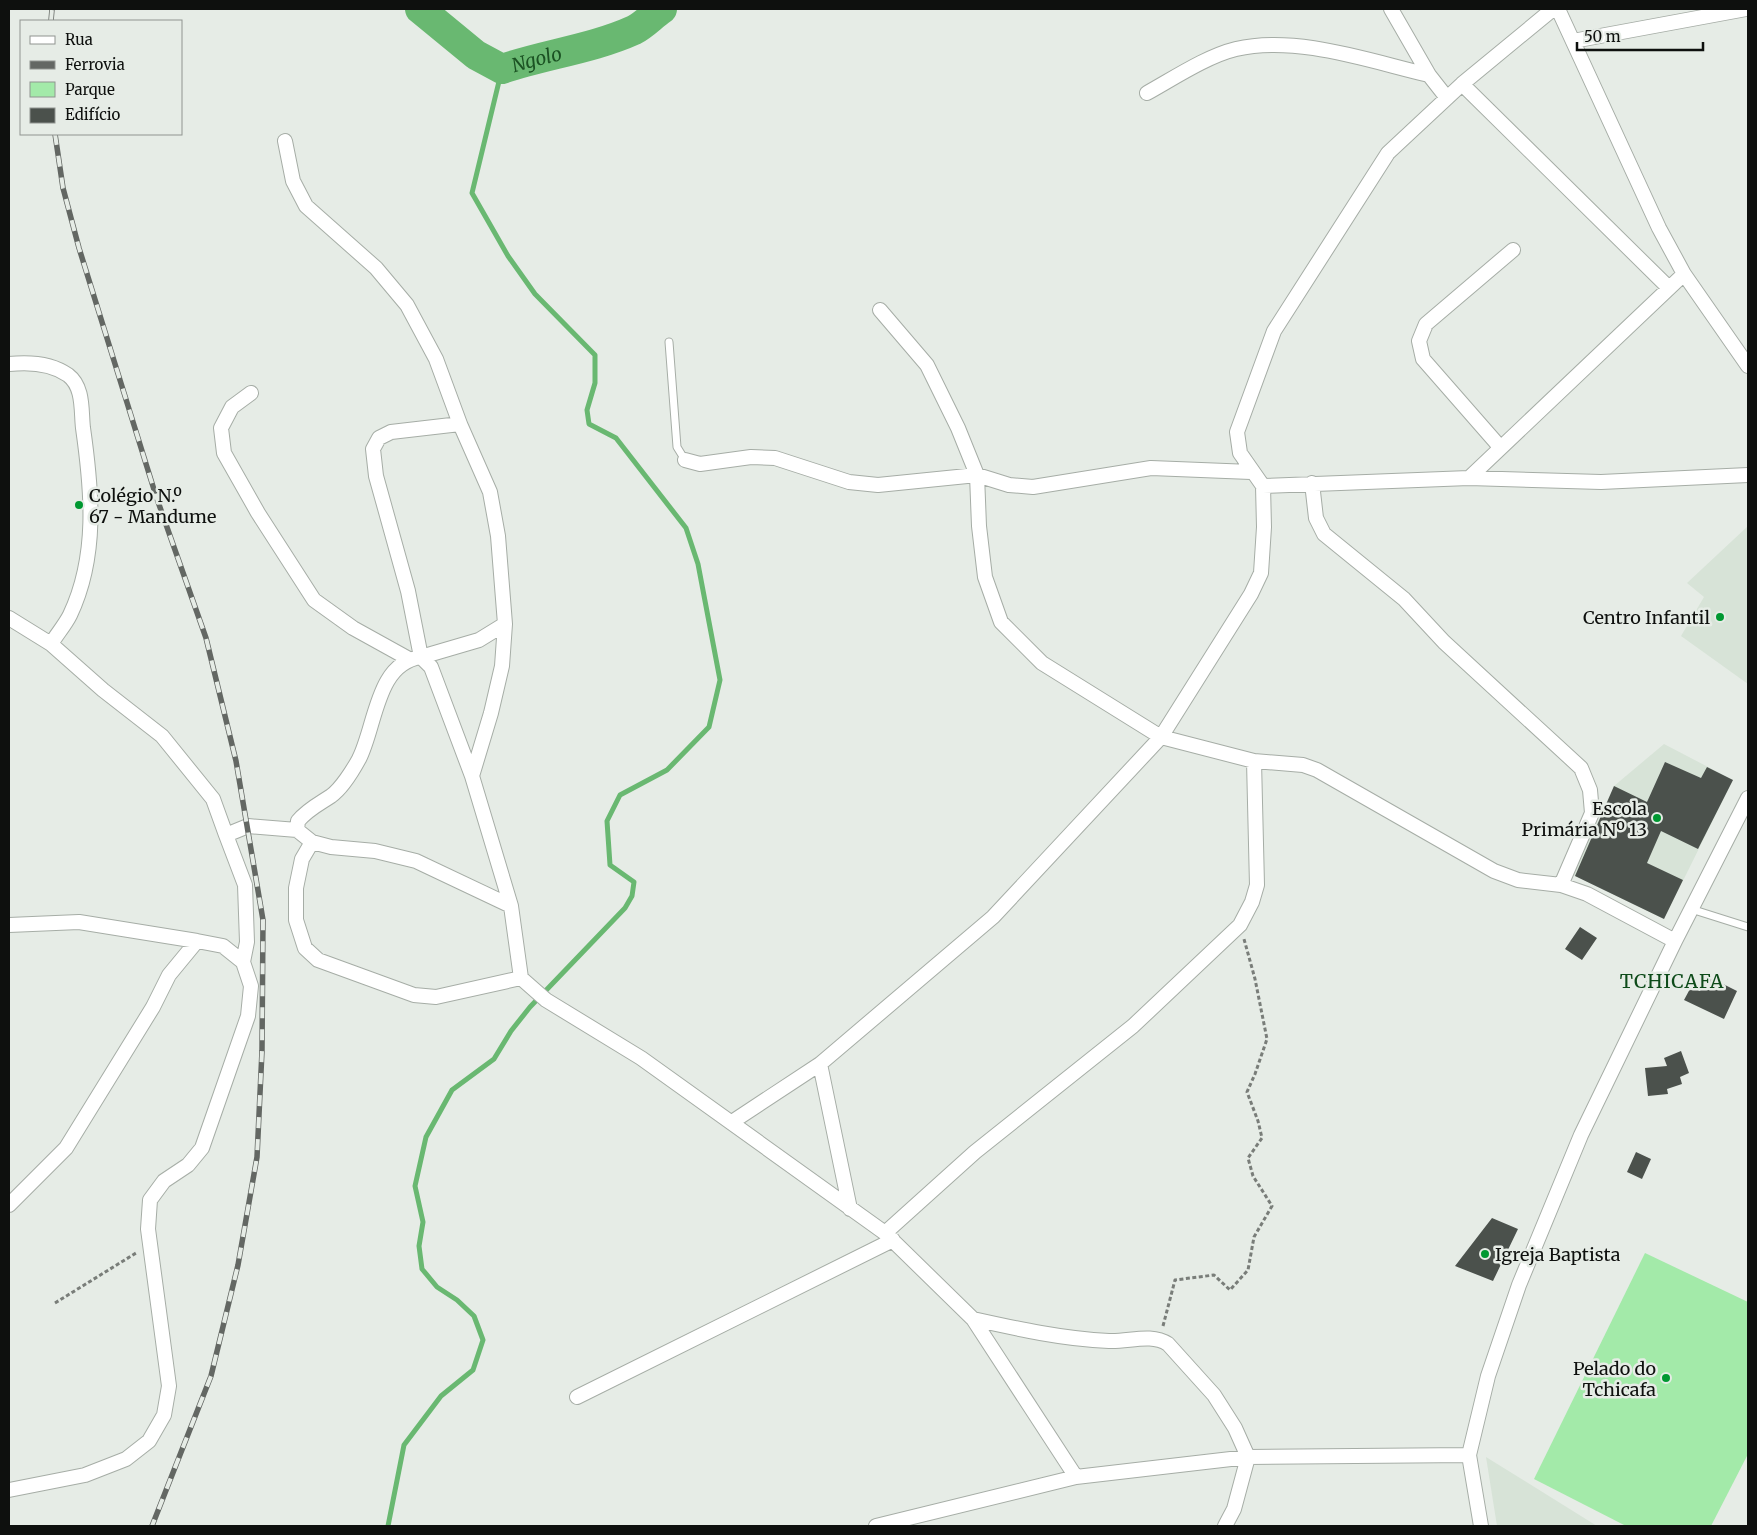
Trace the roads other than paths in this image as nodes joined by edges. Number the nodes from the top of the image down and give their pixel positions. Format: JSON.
{"nodes":[{"id":1,"x":1391,"y":9,"type":"edge"},
{"id":2,"x":1553,"y":9,"type":"edge"},
{"id":3,"x":1558,"y":9,"type":"edge"},
{"id":4,"x":1746,"y":9,"type":"edge"},
{"id":5,"x":1574,"y":41,"type":"junction"},
{"id":6,"x":1428,"y":75,"type":"junction"},
{"id":7,"x":1462,"y":84,"type":"junction"},
{"id":8,"x":1147,"y":93,"type":"dead end"},
{"id":9,"x":1447,"y":98,"type":"junction"},
{"id":10,"x":285,"y":141,"type":"dead end"},
{"id":11,"x":1513,"y":250,"type":"dead end"},
{"id":12,"x":1684,"y":274,"type":"junction"},
{"id":13,"x":1669,"y":288,"type":"junction"},
{"id":14,"x":880,"y":310,"type":"dead end"},
{"id":15,"x":669,"y":342,"type":"dead end"},
{"id":16,"x":9,"y":364,"type":"edge"},
{"id":17,"x":1748,"y":366,"type":"edge"},
{"id":18,"x":251,"y":393,"type":"dead end"},
{"id":19,"x":460,"y":424,"type":"junction"},
{"id":20,"x":1500,"y":447,"type":"junction"},
{"id":21,"x":685,"y":460,"type":"joint"},
{"id":22,"x":1251,"y":472,"type":"junction"},
{"id":23,"x":977,"y":475,"type":"junction"},
{"id":24,"x":1748,"y":475,"type":"edge"},
{"id":25,"x":1469,"y":478,"type":"junction"},
{"id":26,"x":1312,"y":483,"type":"junction"},
{"id":27,"x":1263,"y":486,"type":"junction"},
{"id":28,"x":9,"y":618,"type":"edge"},
{"id":29,"x":505,"y":624,"type":"junction"},
{"id":30,"x":51,"y":644,"type":"junction"},
{"id":31,"x":415,"y":658,"type":"junction"},
{"id":32,"x":1161,"y":737,"type":"junction"},
{"id":33,"x":1254,"y":761,"type":"junction"},
{"id":34,"x":472,"y":776,"type":"junction"},
{"id":35,"x":1748,"y":798,"type":"edge"},
{"id":36,"x":297,"y":830,"type":"junction"},
{"id":37,"x":226,"y":835,"type":"junction"},
{"id":38,"x":312,"y":842,"type":"junction"},
{"id":39,"x":1561,"y":886,"type":"junction"},
{"id":40,"x":511,"y":906,"type":"junction"},
{"id":41,"x":1691,"y":908,"type":"junction"},
{"id":42,"x":9,"y":925,"type":"edge"},
{"id":43,"x":1748,"y":927,"type":"edge"},
{"id":44,"x":197,"y":941,"type":"junction"},
{"id":45,"x":1674,"y":941,"type":"junction"},
{"id":46,"x":244,"y":962,"type":"junction"},
{"id":47,"x":526,"y":982,"type":"junction"},
{"id":48,"x":820,"y":1064,"type":"junction"},
{"id":49,"x":732,"y":1122,"type":"junction"},
{"id":50,"x":9,"y":1205,"type":"edge"},
{"id":51,"x":850,"y":1208,"type":"junction"},
{"id":52,"x":889,"y":1236,"type":"junction"},
{"id":53,"x":973,"y":1320,"type":"junction"},
{"id":54,"x":577,"y":1397,"type":"dead end"},
{"id":55,"x":1469,"y":1456,"type":"junction"},
{"id":56,"x":1248,"y":1457,"type":"junction"},
{"id":57,"x":1076,"y":1477,"type":"junction"},
{"id":58,"x":9,"y":1490,"type":"edge"},
{"id":59,"x":876,"y":1526,"type":"edge"},
{"id":60,"x":1225,"y":1526,"type":"edge"},
{"id":61,"x":1481,"y":1526,"type":"edge"}],
"edges":[{"from":1,"to":6,"type":"street"},
{"from":2,"to":7,"type":"street"},
{"from":3,"to":5,"type":"street"},
{"from":4,"to":5,"type":"street"},
{"from":5,"to":12,"type":"street"},
{"from":6,"to":8,"type":"street"},
{"from":6,"to":9,"type":"street"},
{"from":7,"to":9,"type":"street"},
{"from":7,"to":13,"type":"street"},
{"from":9,"to":22,"type":"street"},
{"from":10,"to":19,"type":"street"},
{"from":11,"to":20,"type":"street"},
{"from":12,"to":13,"type":"street"},
{"from":12,"to":17,"type":"street"},
{"from":13,"to":20,"type":"street"},
{"from":14,"to":23,"type":"street"},
{"from":15,"to":21,"type":"lane"},
{"from":16,"to":30,"type":"street"},
{"from":18,"to":31,"type":"street"},
{"from":19,"to":29,"type":"street"},
{"from":19,"to":31,"type":"street"},
{"from":20,"to":25,"type":"street"},
{"from":21,"to":23,"type":"street"},
{"from":22,"to":23,"type":"street"},
{"from":22,"to":27,"type":"street"},
{"from":23,"to":32,"type":"street"},
{"from":24,"to":25,"type":"street"},
{"from":25,"to":26,"type":"street"},
{"from":26,"to":27,"type":"street"},
{"from":26,"to":39,"type":"street"},
{"from":27,"to":32,"type":"street"},
{"from":28,"to":30,"type":"street"},
{"from":29,"to":31,"type":"street"},
{"from":29,"to":34,"type":"street"},
{"from":30,"to":37,"type":"street"},
{"from":31,"to":34,"type":"street"},
{"from":31,"to":36,"type":"street"},
{"from":32,"to":33,"type":"street"},
{"from":32,"to":48,"type":"street"},
{"from":33,"to":39,"type":"street"},
{"from":33,"to":52,"type":"street"},
{"from":34,"to":40,"type":"street"},
{"from":35,"to":41,"type":"street"},
{"from":36,"to":37,"type":"street"},
{"from":36,"to":38,"type":"street"},
{"from":37,"to":46,"type":"street"},
{"from":38,"to":40,"type":"street"},
{"from":38,"to":47,"type":"street"},
{"from":39,"to":45,"type":"street"},
{"from":40,"to":47,"type":"street"},
{"from":41,"to":43,"type":"lane"},
{"from":41,"to":45,"type":"street"},
{"from":42,"to":44,"type":"street"},
{"from":44,"to":46,"type":"street"},
{"from":44,"to":50,"type":"street"},
{"from":45,"to":55,"type":"street"},
{"from":46,"to":58,"type":"street"},
{"from":47,"to":49,"type":"street"},
{"from":48,"to":49,"type":"street"},
{"from":48,"to":51,"type":"street"},
{"from":49,"to":51,"type":"street"},
{"from":51,"to":52,"type":"street"},
{"from":52,"to":53,"type":"street"},
{"from":52,"to":54,"type":"street"},
{"from":53,"to":56,"type":"street"},
{"from":53,"to":57,"type":"street"},
{"from":55,"to":56,"type":"street"},
{"from":55,"to":61,"type":"street"},
{"from":56,"to":57,"type":"street"},
{"from":56,"to":60,"type":"street"},
{"from":57,"to":59,"type":"street"}]}
